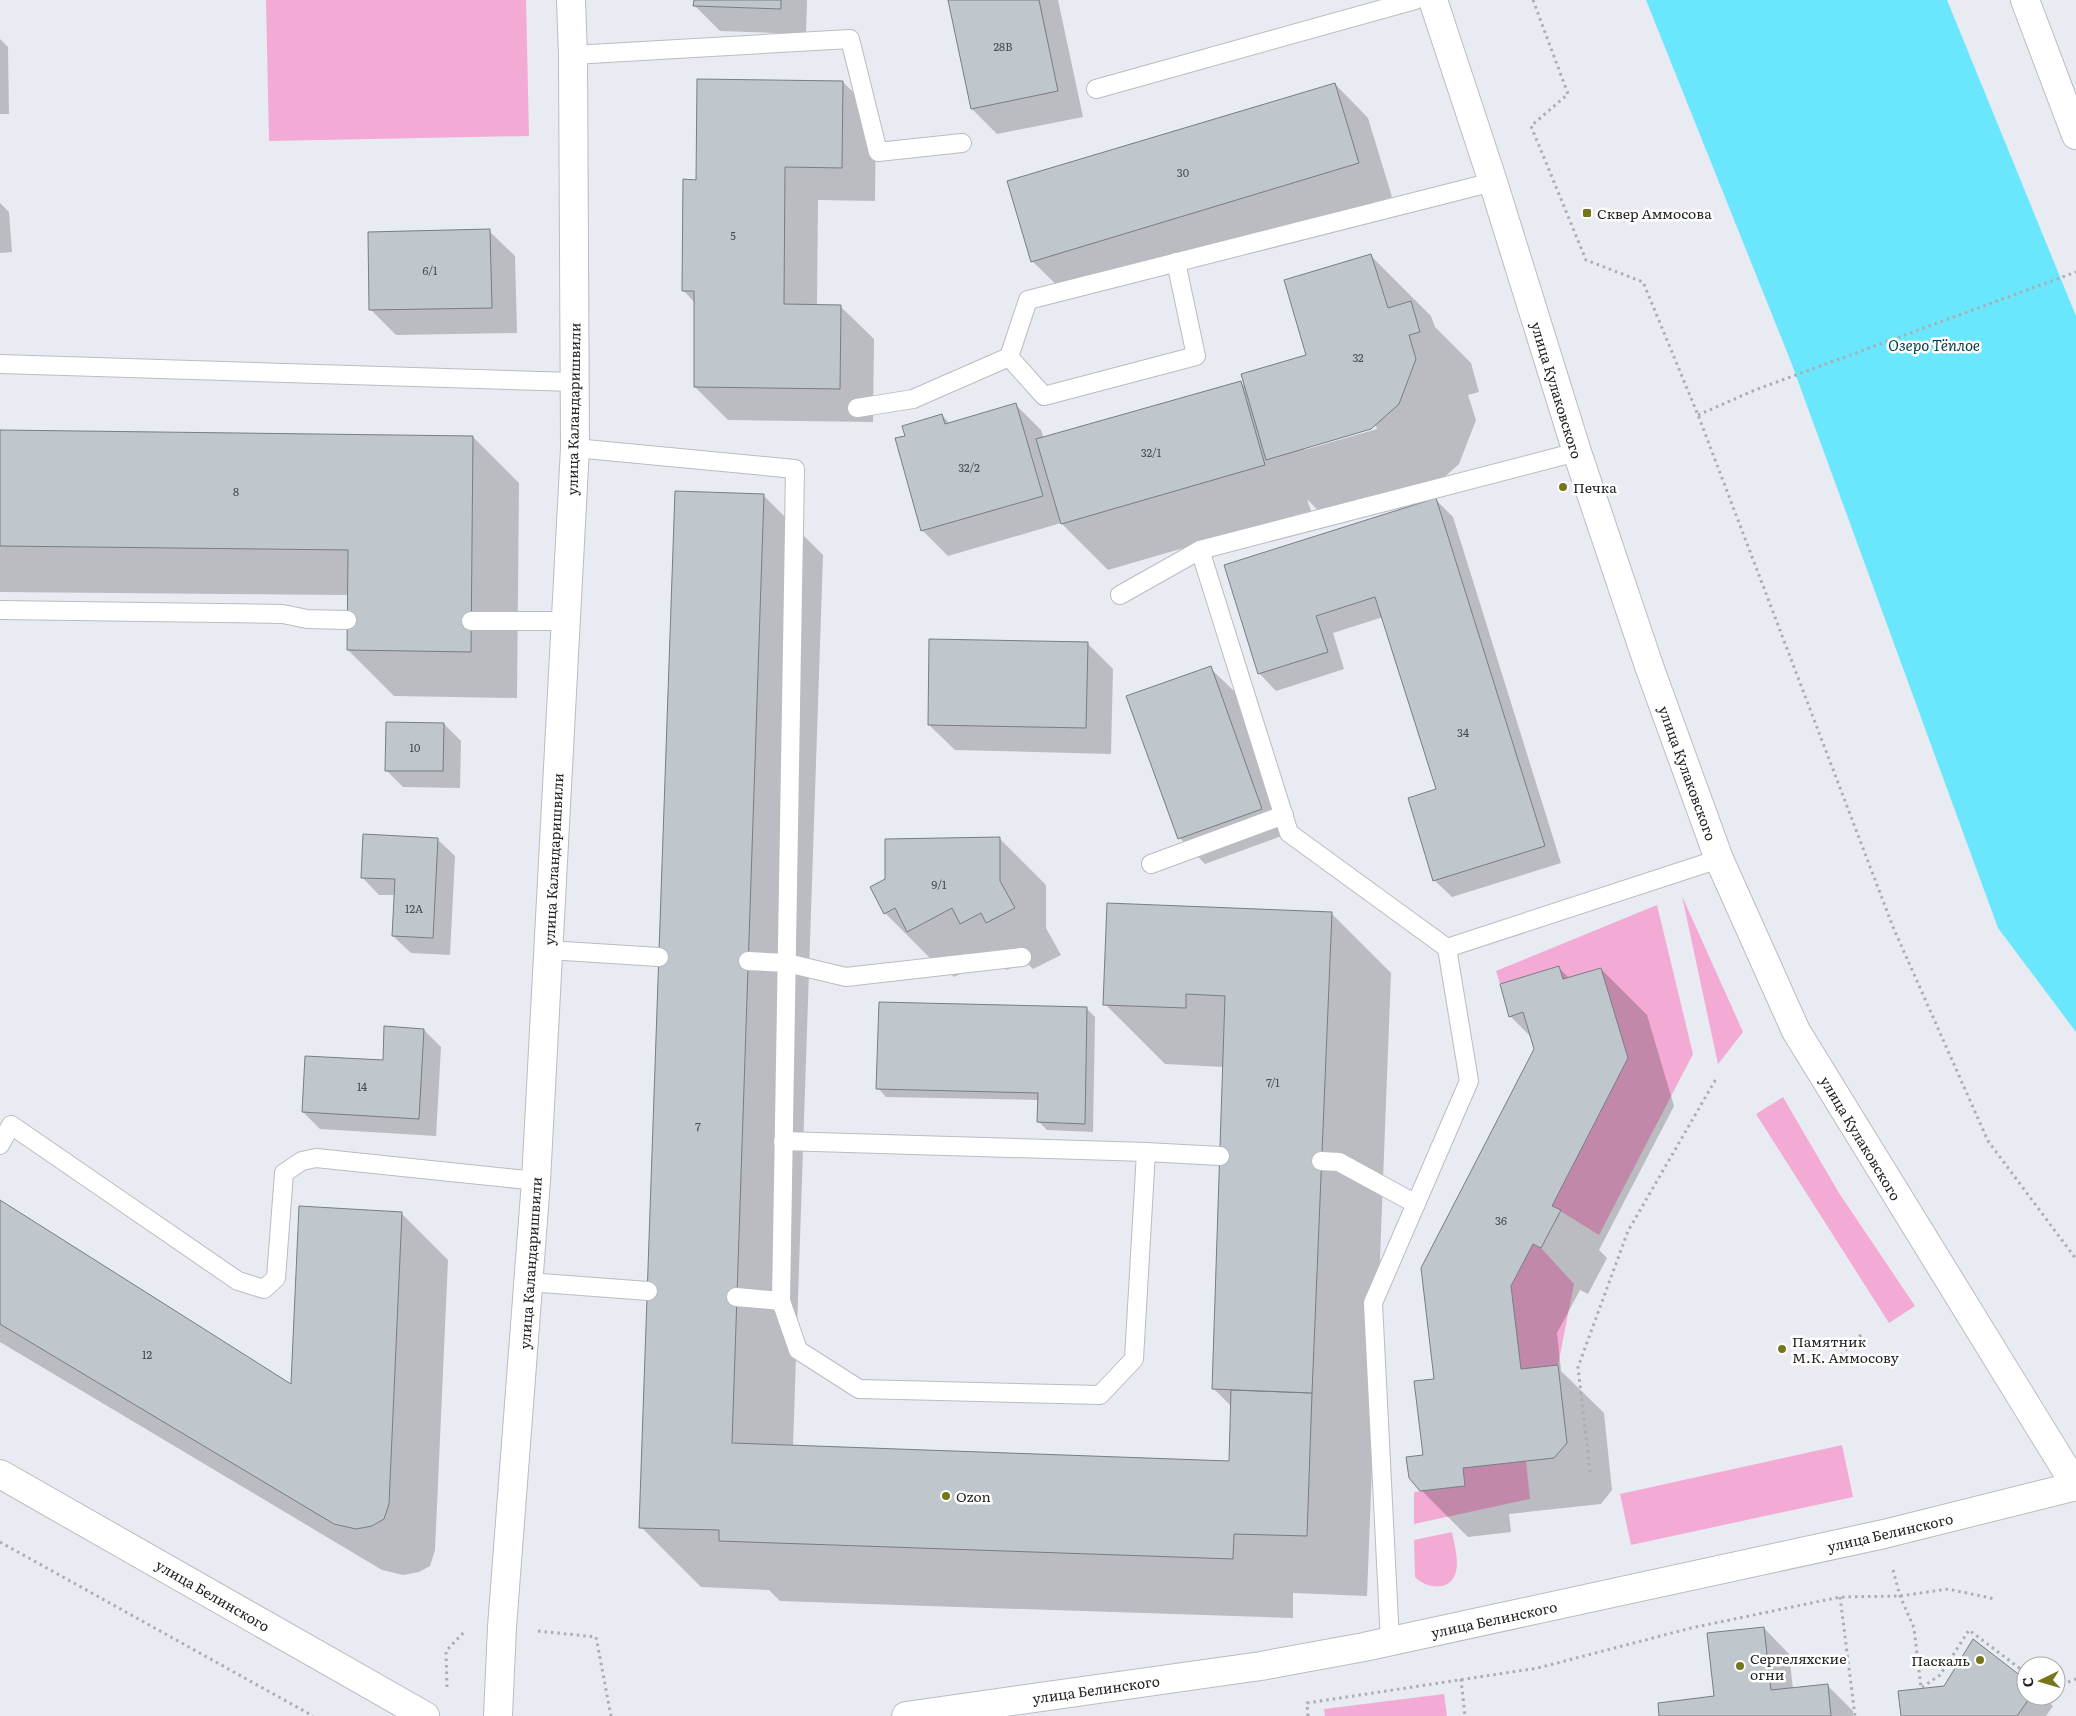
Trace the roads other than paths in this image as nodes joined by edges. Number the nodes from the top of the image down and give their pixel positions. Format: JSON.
{"nodes":[{"id":1,"x":571,"y":0,"type":"edge"},
{"id":2,"x":1415,"y":0,"type":"edge"},
{"id":3,"x":1433,"y":0,"type":"edge"},
{"id":4,"x":2026,"y":0,"type":"edge"},
{"id":5,"x":573,"y":55,"type":"junction"},
{"id":6,"x":1096,"y":89,"type":"dead end"},
{"id":7,"x":2076,"y":135,"type":"edge"},
{"id":8,"x":962,"y":143,"type":"dead end"},
{"id":9,"x":1493,"y":182,"type":"junction"},
{"id":10,"x":1176,"y":262,"type":"junction"},
{"id":11,"x":1009,"y":357,"type":"junction"},
{"id":12,"x":0,"y":364,"type":"edge"},
{"id":13,"x":574,"y":382,"type":"junction"},
{"id":14,"x":857,"y":408,"type":"dead end"},
{"id":15,"x":575,"y":448,"type":"junction"},
{"id":16,"x":1577,"y":452,"type":"junction"},
{"id":17,"x":1200,"y":550,"type":"junction"},
{"id":18,"x":1120,"y":595,"type":"dead end"},
{"id":19,"x":0,"y":610,"type":"edge"},
{"id":20,"x":347,"y":620,"type":"dead end"},
{"id":21,"x":471,"y":621,"type":"dead end"},
{"id":22,"x":566,"y":622,"type":"junction"},
{"id":23,"x":1284,"y":815,"type":"junction"},
{"id":24,"x":1720,"y":859,"type":"junction"},
{"id":25,"x":1151,"y":864,"type":"dead end"},
{"id":26,"x":1447,"y":948,"type":"junction"},
{"id":27,"x":548,"y":950,"type":"junction"},
{"id":28,"x":659,"y":956,"type":"dead end"},
{"id":29,"x":1022,"y":957,"type":"dead end"},
{"id":30,"x":748,"y":961,"type":"dead end"},
{"id":31,"x":787,"y":963,"type":"junction"},
{"id":32,"x":6,"y":1121,"type":"edge"},
{"id":33,"x":784,"y":1141,"type":"junction"},
{"id":34,"x":0,"y":1145,"type":"edge"},
{"id":35,"x":1146,"y":1152,"type":"junction"},
{"id":36,"x":1220,"y":1156,"type":"dead end"},
{"id":37,"x":1321,"y":1161,"type":"dead end"},
{"id":38,"x":536,"y":1180,"type":"junction"},
{"id":39,"x":1416,"y":1204,"type":"junction"},
{"id":40,"x":528,"y":1282,"type":"junction"},
{"id":41,"x":648,"y":1291,"type":"dead end"},
{"id":42,"x":736,"y":1297,"type":"dead end"},
{"id":43,"x":781,"y":1301,"type":"junction"},
{"id":44,"x":0,"y":1474,"type":"edge"},
{"id":45,"x":2076,"y":1486,"type":"edge"},
{"id":46,"x":1390,"y":1642,"type":"junction"},
{"id":47,"x":425,"y":1716,"type":"edge"},
{"id":48,"x":498,"y":1716,"type":"edge"},
{"id":49,"x":906,"y":1716,"type":"edge"}],
"edges":[{"from":1,"to":5,"type":"street","name":"улица Каландаришвили"},
{"from":2,"to":6,"type":"lane"},
{"from":3,"to":9,"type":"street","name":"улица Кулаковского"},
{"from":4,"to":7,"type":"street"},
{"from":5,"to":8,"type":"lane"},
{"from":5,"to":13,"type":"street","name":"улица Каландаришвили"},
{"from":9,"to":10,"type":"lane"},
{"from":9,"to":16,"type":"street","name":"улица Кулаковского"},
{"from":10,"to":11,"type":"lane"},
{"from":10,"to":11,"type":"lane"},
{"from":11,"to":14,"type":"lane"},
{"from":12,"to":13,"type":"lane"},
{"from":13,"to":15,"type":"street","name":"улица Каландаришвили"},
{"from":15,"to":22,"type":"street","name":"улица Каландаришвили"},
{"from":15,"to":31,"type":"lane"},
{"from":16,"to":17,"type":"lane"},
{"from":16,"to":24,"type":"street","name":"улица Кулаковского"},
{"from":17,"to":18,"type":"lane"},
{"from":17,"to":23,"type":"lane"},
{"from":19,"to":20,"type":"lane"},
{"from":21,"to":22,"type":"lane"},
{"from":22,"to":27,"type":"street","name":"улица Каландаришвили"},
{"from":23,"to":25,"type":"lane"},
{"from":23,"to":26,"type":"lane"},
{"from":24,"to":26,"type":"lane"},
{"from":24,"to":45,"type":"street","name":"улица Кулаковского"},
{"from":26,"to":39,"type":"lane"},
{"from":27,"to":28,"type":"lane"},
{"from":27,"to":38,"type":"street","name":"улица Каландаришвили"},
{"from":29,"to":31,"type":"lane"},
{"from":30,"to":31,"type":"lane"},
{"from":31,"to":33,"type":"lane"},
{"from":32,"to":34,"type":"lane"},
{"from":32,"to":38,"type":"lane"},
{"from":33,"to":35,"type":"lane"},
{"from":33,"to":43,"type":"lane"},
{"from":35,"to":36,"type":"lane"},
{"from":35,"to":43,"type":"lane"},
{"from":37,"to":39,"type":"lane"},
{"from":38,"to":40,"type":"street","name":"улица Каландаришвили"},
{"from":39,"to":46,"type":"lane"},
{"from":40,"to":41,"type":"lane"},
{"from":40,"to":48,"type":"street","name":"улица Каландаришвили"},
{"from":42,"to":43,"type":"lane"},
{"from":44,"to":47,"type":"street","name":"улица Белинского"},
{"from":45,"to":46,"type":"street","name":"улица Белинского"},
{"from":46,"to":49,"type":"street","name":"улица Белинского"}]}
